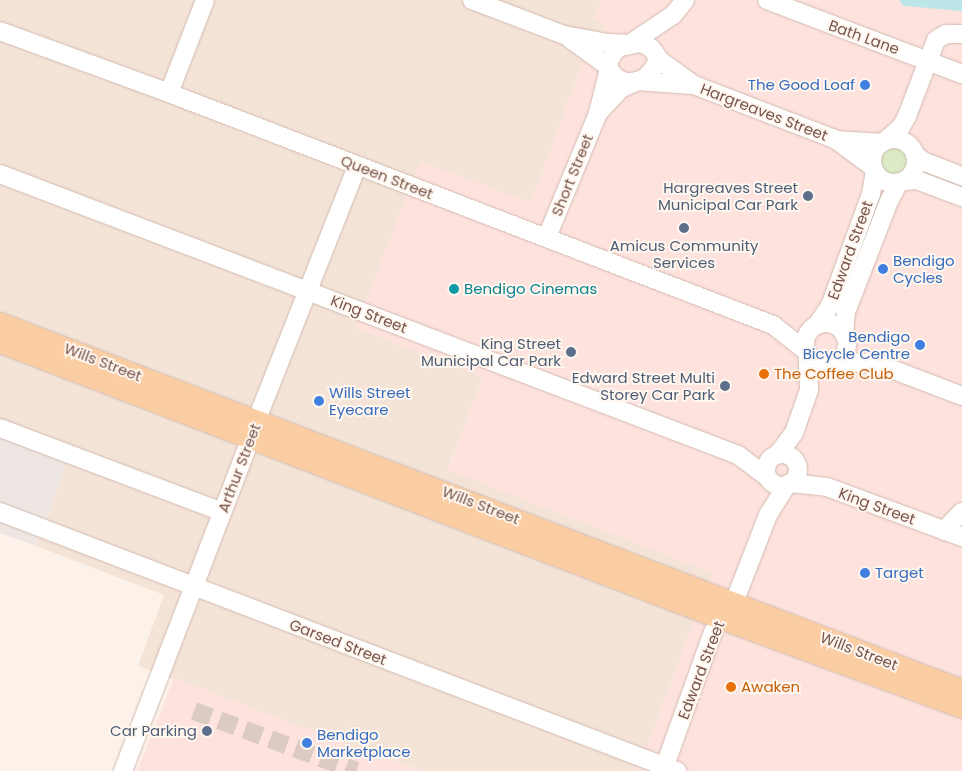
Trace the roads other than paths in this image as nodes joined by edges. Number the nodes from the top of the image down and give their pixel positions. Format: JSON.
{"nodes":[{"id":1,"x":205,"y":0,"type":"edge"},
{"id":2,"x":472,"y":0,"type":"edge"},
{"id":3,"x":685,"y":0,"type":"edge"},
{"id":4,"x":767,"y":0,"type":"edge"},
{"id":5,"x":673,"y":15,"type":"junction"},
{"id":6,"x":0,"y":31,"type":"edge"},
{"id":7,"x":961,"y":34,"type":"edge"},
{"id":8,"x":564,"y":35,"type":"junction"},
{"id":9,"x":630,"y":43,"type":"junction"},
{"id":10,"x":910,"y":54,"type":"junction"},
{"id":11,"x":658,"y":58,"type":"junction"},
{"id":12,"x":933,"y":63,"type":"junction"},
{"id":13,"x":609,"y":68,"type":"junction"},
{"id":14,"x":962,"y":74,"type":"edge"},
{"id":15,"x":634,"y":82,"type":"junction"},
{"id":16,"x":694,"y":85,"type":"junction"},
{"id":17,"x":917,"y":88,"type":"junction"},
{"id":18,"x":169,"y":93,"type":"junction"},
{"id":19,"x":598,"y":113,"type":"junction"},
{"id":20,"x":835,"y":140,"type":"junction"},
{"id":21,"x":884,"y":142,"type":"junction"},
{"id":22,"x":914,"y":152,"type":"junction"},
{"id":23,"x":357,"y":166,"type":"junction"},
{"id":24,"x":874,"y":170,"type":"junction"},
{"id":25,"x":0,"y":174,"type":"edge"},
{"id":26,"x":962,"y":176,"type":"edge"},
{"id":27,"x":902,"y":182,"type":"junction"},
{"id":28,"x":962,"y":197,"type":"edge"},
{"id":29,"x":547,"y":237,"type":"junction"},
{"id":30,"x":308,"y":291,"type":"junction"},
{"id":31,"x":0,"y":323,"type":"edge"},
{"id":32,"x":773,"y":325,"type":"junction"},
{"id":33,"x":816,"y":325,"type":"junction"},
{"id":34,"x":845,"y":335,"type":"junction"},
{"id":35,"x":0,"y":342,"type":"edge"},
{"id":36,"x":807,"y":353,"type":"junction"},
{"id":37,"x":873,"y":362,"type":"junction"},
{"id":38,"x":833,"y":364,"type":"junction"},
{"id":39,"x":809,"y":390,"type":"junction"},
{"id":40,"x":962,"y":396,"type":"edge"},
{"id":41,"x":0,"y":428,"type":"edge"},
{"id":42,"x":254,"y":428,"type":"junction"},
{"id":43,"x":794,"y":433,"type":"junction"},
{"id":44,"x":738,"y":455,"type":"junction"},
{"id":45,"x":777,"y":455,"type":"junction"},
{"id":46,"x":796,"y":461,"type":"junction"},
{"id":47,"x":768,"y":478,"type":"junction"},
{"id":48,"x":789,"y":484,"type":"junction"},
{"id":49,"x":0,"y":512,"type":"edge"},
{"id":50,"x":222,"y":512,"type":"junction"},
{"id":51,"x":962,"y":512,"type":"edge"},
{"id":52,"x":768,"y":515,"type":"junction"},
{"id":53,"x":944,"y":531,"type":"junction"},
{"id":54,"x":962,"y":538,"type":"edge"},
{"id":55,"x":194,"y":587,"type":"junction"},
{"id":56,"x":726,"y":610,"type":"junction"},
{"id":57,"x":776,"y":629,"type":"junction"},
{"id":58,"x":962,"y":690,"type":"edge"},
{"id":59,"x":962,"y":707,"type":"edge"},
{"id":60,"x":668,"y":769,"type":"edge"},
{"id":61,"x":123,"y":771,"type":"edge"}],
"edges":[{"from":1,"to":18,"type":"street"},
{"from":2,"to":8,"type":"street"},
{"from":3,"to":5,"type":"street"},
{"from":4,"to":10,"type":"street","name":"Bath Lane"},
{"from":5,"to":9,"type":"street"},
{"from":5,"to":11,"type":"street"},
{"from":6,"to":18,"type":"street","name":"Queen Street"},
{"from":7,"to":12,"type":"street"},
{"from":8,"to":9,"type":"street"},
{"from":8,"to":13,"type":"street"},
{"from":9,"to":11,"type":"street"},
{"from":9,"to":13,"type":"street"},
{"from":10,"to":12,"type":"street","name":"Bath Lane"},
{"from":10,"to":17,"type":"street"},
{"from":11,"to":15,"type":"street"},
{"from":11,"to":16,"type":"street","name":"Hargreaves Street"},
{"from":12,"to":14,"type":"street","name":"Bath Lane"},
{"from":12,"to":17,"type":"street"},
{"from":12,"to":22,"type":"street"},
{"from":13,"to":15,"type":"street"},
{"from":13,"to":19,"type":"street","name":"Short Street"},
{"from":15,"to":16,"type":"street","name":"Hargreaves Street"},
{"from":15,"to":19,"type":"street","name":"Short Street"},
{"from":16,"to":20,"type":"street","name":"Hargreaves Street"},
{"from":17,"to":21,"type":"street"},
{"from":18,"to":23,"type":"street","name":"Queen Street"},
{"from":19,"to":29,"type":"street","name":"Short Street"},
{"from":20,"to":21,"type":"street","name":"Hargreaves Street"},
{"from":20,"to":24,"type":"street","name":"Hargreaves Street"},
{"from":21,"to":22,"type":"street"},
{"from":21,"to":24,"type":"street"},
{"from":22,"to":26,"type":"street"},
{"from":22,"to":27,"type":"street"},
{"from":23,"to":29,"type":"street","name":"Queen Street"},
{"from":23,"to":30,"type":"street","name":"Arthur Street"},
{"from":24,"to":27,"type":"street"},
{"from":24,"to":33,"type":"street","name":"Edward Street"},
{"from":25,"to":30,"type":"street","name":"King Street"},
{"from":27,"to":28,"type":"street"},
{"from":27,"to":34,"type":"street","name":"Edward Street"},
{"from":29,"to":32,"type":"street","name":"Queen Street"},
{"from":30,"to":42,"type":"street","name":"Arthur Street"},
{"from":30,"to":44,"type":"street","name":"King Street"},
{"from":31,"to":42,"type":"main road","name":"Wills Street"},
{"from":32,"to":33,"type":"street","name":"Queen Street"},
{"from":32,"to":36,"type":"street","name":"Queen Street"},
{"from":33,"to":34,"type":"street"},
{"from":33,"to":36,"type":"street"},
{"from":34,"to":37,"type":"street"},
{"from":34,"to":38,"type":"street"},
{"from":35,"to":42,"type":"main road","name":"Wills Street"},
{"from":36,"to":38,"type":"street"},
{"from":36,"to":39,"type":"street"},
{"from":37,"to":38,"type":"street"},
{"from":37,"to":40,"type":"street"},
{"from":38,"to":39,"type":"street"},
{"from":39,"to":43,"type":"street"},
{"from":41,"to":50,"type":"street"},
{"from":42,"to":50,"type":"street","name":"Arthur Street"},
{"from":42,"to":56,"type":"main road","name":"Wills Street"},
{"from":43,"to":45,"type":"street"},
{"from":43,"to":46,"type":"street"},
{"from":44,"to":45,"type":"street","name":"King Street"},
{"from":44,"to":47,"type":"street","name":"King Street"},
{"from":45,"to":46,"type":"street"},
{"from":45,"to":47,"type":"street"},
{"from":46,"to":48,"type":"street"},
{"from":47,"to":48,"type":"street"},
{"from":47,"to":52,"type":"street","name":"Edward Street"},
{"from":48,"to":52,"type":"street","name":"Edward Street"},
{"from":48,"to":53,"type":"street","name":"King Street"},
{"from":49,"to":55,"type":"street","name":"Garsed Street"},
{"from":50,"to":55,"type":"street","name":"Arthur Street"},
{"from":51,"to":53,"type":"street"},
{"from":52,"to":56,"type":"street","name":"Edward Street"},
{"from":53,"to":54,"type":"street","name":"King Street"},
{"from":55,"to":60,"type":"street","name":"Garsed Street"},
{"from":55,"to":61,"type":"street","name":"Arthur Street"},
{"from":56,"to":57,"type":"main road","name":"Wills Street"},
{"from":56,"to":60,"type":"street","name":"Edward Street"},
{"from":57,"to":58,"type":"main road","name":"Wills Street"},
{"from":57,"to":59,"type":"main road","name":"Wills Street"}]}
